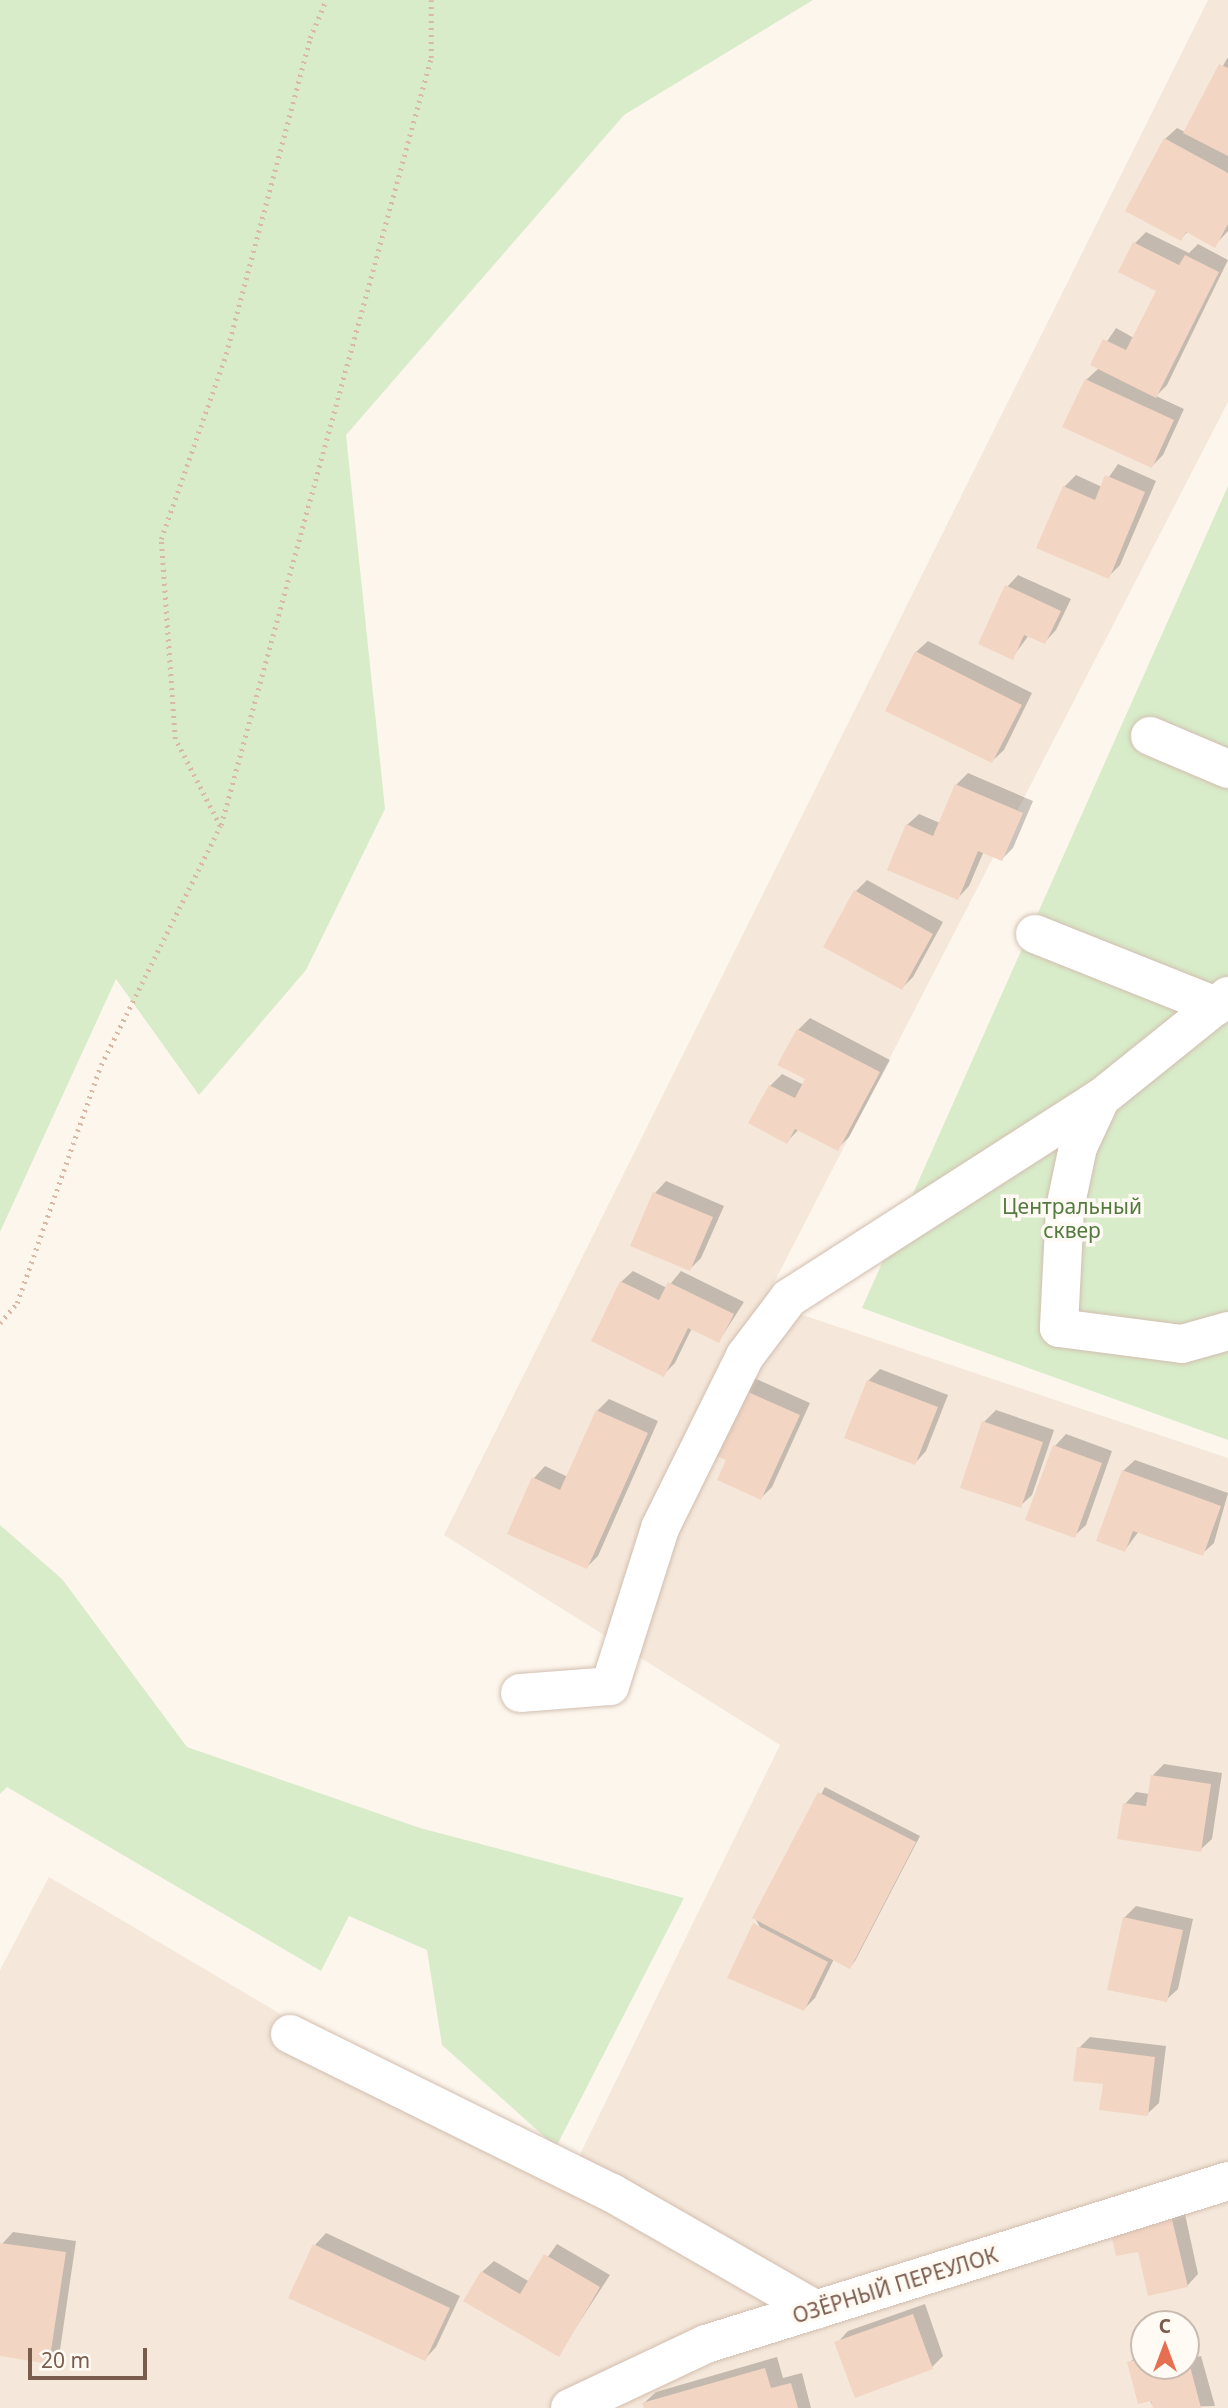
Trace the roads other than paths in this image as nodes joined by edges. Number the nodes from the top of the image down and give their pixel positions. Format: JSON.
{"nodes":[{"id":1,"x":1150,"y":736,"type":"dead end"},
{"id":2,"x":1228,"y":769,"type":"edge"},
{"id":3,"x":1035,"y":934,"type":"dead end"},
{"id":4,"x":1222,"y":1001,"type":"edge"},
{"id":5,"x":1101,"y":1098,"type":"junction"},
{"id":6,"x":1228,"y":1331,"type":"edge"},
{"id":7,"x":520,"y":1693,"type":"dead end"},
{"id":8,"x":290,"y":2034,"type":"dead end"},
{"id":9,"x":1228,"y":2181,"type":"edge"},
{"id":10,"x":816,"y":2310,"type":"junction"},
{"id":11,"x":570,"y":2408,"type":"edge"}],
"edges":[{"from":1,"to":2,"type":"street"},
{"from":3,"to":4,"type":"street"},
{"from":4,"to":5,"type":"street"},
{"from":5,"to":6,"type":"street"},
{"from":5,"to":7,"type":"street"},
{"from":8,"to":10,"type":"street"},
{"from":9,"to":10,"type":"street","name":"ОЗЁРНЫЙ ПЕРЕУЛОК"},
{"from":10,"to":11,"type":"street","name":"ОЗЁРНЫЙ ПЕРЕУЛОК"}]}
